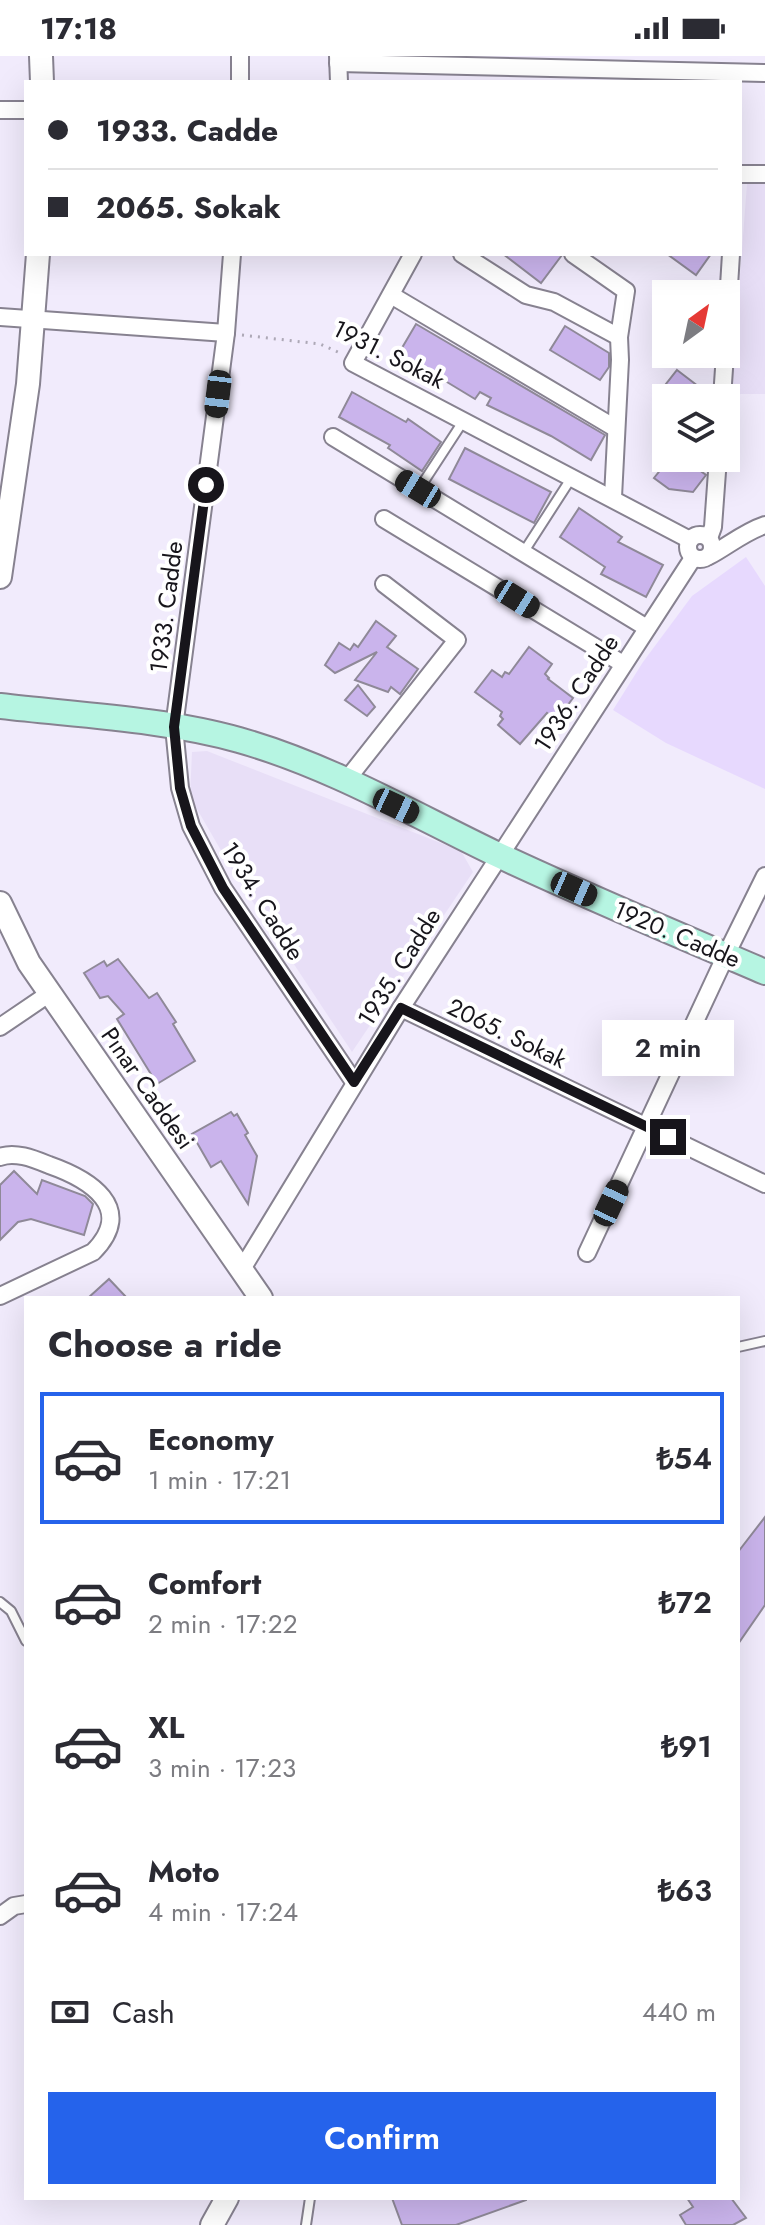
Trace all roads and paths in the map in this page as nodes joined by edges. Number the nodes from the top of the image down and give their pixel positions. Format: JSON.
{"nodes":[{"id":1,"x":41,"y":56,"type":"edge"},
{"id":2,"x":240,"y":56,"type":"edge"},
{"id":3,"x":338,"y":59,"type":"edge"},
{"id":4,"x":765,"y":73,"type":"edge"},
{"id":5,"x":42,"y":80,"type":"edge"},
{"id":6,"x":240,"y":80,"type":"edge"},
{"id":7,"x":339,"y":80,"type":"edge"},
{"id":8,"x":0,"y":110,"type":"edge"},
{"id":9,"x":24,"y":110,"type":"edge"},
{"id":10,"x":742,"y":174,"type":"edge"},
{"id":11,"x":765,"y":174,"type":"edge"},
{"id":12,"x":38,"y":256,"type":"edge"},
{"id":13,"x":232,"y":256,"type":"edge"},
{"id":14,"x":412,"y":256,"type":"edge"},
{"id":15,"x":465,"y":256,"type":"edge"},
{"id":16,"x":576,"y":256,"type":"edge"},
{"id":17,"x":731,"y":256,"type":"edge"},
{"id":18,"x":729,"y":280,"type":"edge"},
{"id":19,"x":391,"y":295,"type":"junction"},
{"id":20,"x":0,"y":317,"type":"edge"},
{"id":21,"x":34,"y":318,"type":"junction"},
{"id":22,"x":226,"y":333,"type":"junction"},
{"id":23,"x":619,"y":337,"type":"junction"},
{"id":24,"x":353,"y":363,"type":"junction"},
{"id":25,"x":464,"y":420,"type":"junction"},
{"id":26,"x":615,"y":428,"type":"junction"},
{"id":27,"x":333,"y":437,"type":"dead end"},
{"id":28,"x":717,"y":472,"type":"edge"},
{"id":29,"x":572,"y":476,"type":"junction"},
{"id":30,"x":418,"y":489,"type":"junction"},
{"id":31,"x":613,"y":497,"type":"junction"},
{"id":32,"x":6,"y":506,"type":"edge"},
{"id":33,"x":384,"y":519,"type":"dead end"},
{"id":34,"x":765,"y":525,"type":"edge"},
{"id":35,"x":709,"y":538,"type":"junction"},
{"id":36,"x":690,"y":540,"type":"junction"},
{"id":37,"x":523,"y":553,"type":"junction"},
{"id":38,"x":701,"y":557,"type":"junction"},
{"id":39,"x":0,"y":577,"type":"edge"},
{"id":40,"x":384,"y":584,"type":"dead end"},
{"id":41,"x":647,"y":628,"type":"junction"},
{"id":42,"x":623,"y":664,"type":"junction"},
{"id":43,"x":0,"y":706,"type":"edge"},
{"id":44,"x":174,"y":727,"type":"junction"},
{"id":45,"x":345,"y":782,"type":"junction"},
{"id":46,"x":499,"y":855,"type":"junction"},
{"id":47,"x":765,"y":876,"type":"edge"},
{"id":48,"x":0,"y":903,"type":"edge"},
{"id":49,"x":726,"y":955,"type":"junction"},
{"id":50,"x":765,"y":972,"type":"edge"},
{"id":51,"x":50,"y":993,"type":"junction"},
{"id":52,"x":401,"y":1008,"type":"junction"},
{"id":53,"x":0,"y":1027,"type":"edge"},
{"id":54,"x":354,"y":1082,"type":"junction"},
{"id":55,"x":646,"y":1126,"type":"junction"},
{"id":56,"x":0,"y":1157,"type":"edge"},
{"id":57,"x":765,"y":1184,"type":"edge"},
{"id":58,"x":587,"y":1253,"type":"dead end"},
{"id":59,"x":242,"y":1269,"type":"junction"},
{"id":60,"x":0,"y":1296,"type":"edge"},
{"id":61,"x":260,"y":1296,"type":"edge"},
{"id":62,"x":765,"y":1341,"type":"edge"},
{"id":63,"x":740,"y":1347,"type":"edge"},
{"id":64,"x":0,"y":1602,"type":"edge"},
{"id":65,"x":24,"y":1637,"type":"edge"},
{"id":66,"x":24,"y":1904,"type":"edge"},
{"id":67,"x":0,"y":1916,"type":"edge"},
{"id":68,"x":226,"y":2200,"type":"edge"},
{"id":69,"x":310,"y":2200,"type":"edge"},
{"id":70,"x":212,"y":2225,"type":"edge"},
{"id":71,"x":306,"y":2225,"type":"edge"}],
"edges":[{"from":1,"to":5,"type":"street"},
{"from":2,"to":6,"type":"street"},
{"from":3,"to":4,"type":"street"},
{"from":3,"to":7,"type":"street"},
{"from":8,"to":9,"type":"street"},
{"from":10,"to":11,"type":"street"},
{"from":12,"to":21,"type":"street"},
{"from":13,"to":22,"type":"street","name":"1933. Cadde"},
{"from":14,"to":19,"type":"street"},
{"from":15,"to":23,"type":"street"},
{"from":16,"to":23,"type":"street"},
{"from":17,"to":18,"type":"street"},
{"from":19,"to":24,"type":"street"},
{"from":19,"to":26,"type":"street"},
{"from":20,"to":21,"type":"street"},
{"from":21,"to":22,"type":"street"},
{"from":21,"to":32,"type":"street"},
{"from":22,"to":24,"type":"path","name":"1931. Sokak"},
{"from":22,"to":44,"type":"street","name":"1933. Cadde"},
{"from":23,"to":26,"type":"street"},
{"from":24,"to":25,"type":"street","name":"1931. Sokak"},
{"from":25,"to":29,"type":"street","name":"1931. Sokak"},
{"from":25,"to":30,"type":"lane"},
{"from":26,"to":31,"type":"street"},
{"from":27,"to":30,"type":"street"},
{"from":28,"to":35,"type":"street"},
{"from":29,"to":31,"type":"street","name":"1931. Sokak"},
{"from":29,"to":37,"type":"lane"},
{"from":30,"to":37,"type":"street"},
{"from":31,"to":36,"type":"street","name":"1931. Sokak"},
{"from":32,"to":39,"type":"street"},
{"from":33,"to":42,"type":"street"},
{"from":34,"to":38,"type":"street","name":"1936. Cadde"},
{"from":35,"to":36,"type":"street"},
{"from":35,"to":38,"type":"street"},
{"from":36,"to":38,"type":"street"},
{"from":37,"to":41,"type":"street"},
{"from":38,"to":41,"type":"street","name":"1936. Cadde"},
{"from":40,"to":45,"type":"street"},
{"from":41,"to":42,"type":"street","name":"1936. Cadde"},
{"from":42,"to":46,"type":"street","name":"1936. Cadde"},
{"from":43,"to":44,"type":"main road","name":"1920. Cadde"},
{"from":44,"to":45,"type":"main road","name":"1920. Cadde"},
{"from":44,"to":54,"type":"street","name":"1934. Cadde"},
{"from":45,"to":46,"type":"main road","name":"1920. Cadde"},
{"from":46,"to":49,"type":"main road","name":"1920. Cadde"},
{"from":46,"to":52,"type":"street","name":"1935. Cadde"},
{"from":47,"to":49,"type":"street"},
{"from":48,"to":51,"type":"street","name":"Pınar Caddesi"},
{"from":49,"to":50,"type":"main road","name":"1920. Cadde"},
{"from":49,"to":55,"type":"street"},
{"from":51,"to":53,"type":"street"},
{"from":51,"to":59,"type":"street","name":"Pınar Caddesi"},
{"from":52,"to":54,"type":"street","name":"1935. Cadde"},
{"from":52,"to":55,"type":"street","name":"2065. Sokak"},
{"from":54,"to":59,"type":"street","name":"1935. Cadde"},
{"from":55,"to":57,"type":"street","name":"2065. Sokak"},
{"from":55,"to":58,"type":"street"},
{"from":56,"to":60,"type":"street"},
{"from":59,"to":61,"type":"street","name":"Pınar Caddesi"},
{"from":62,"to":63,"type":"lane"},
{"from":64,"to":65,"type":"lane"},
{"from":66,"to":67,"type":"street"},
{"from":68,"to":70,"type":"street"},
{"from":69,"to":71,"type":"lane"}]}
